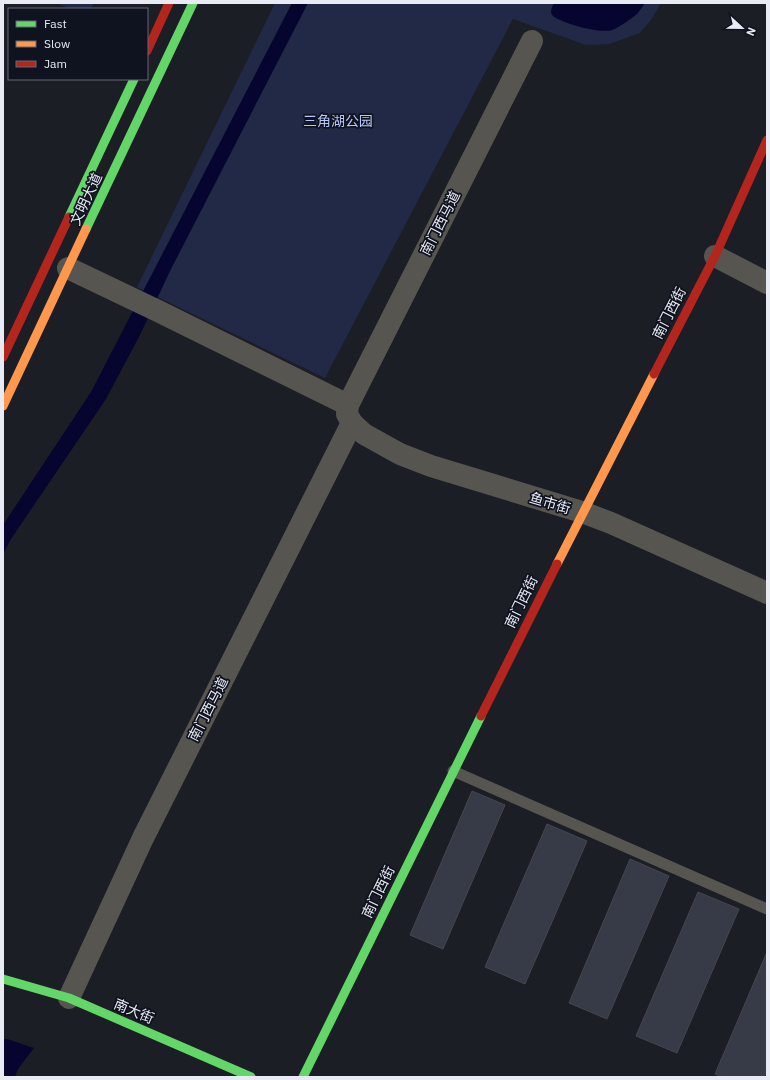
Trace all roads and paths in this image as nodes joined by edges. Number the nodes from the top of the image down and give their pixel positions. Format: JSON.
{"nodes":[{"id":1,"x":169,"y":3,"type":"edge"},
{"id":2,"x":193,"y":3,"type":"edge"},
{"id":3,"x":532,"y":41,"type":"dead end"},
{"id":4,"x":148,"y":49,"type":"edge"},
{"id":5,"x":134,"y":80,"type":"edge"},
{"id":6,"x":767,"y":140,"type":"edge"},
{"id":7,"x":715,"y":256,"type":"junction"},
{"id":8,"x":68,"y":268,"type":"junction"},
{"id":9,"x":767,"y":283,"type":"edge"},
{"id":10,"x":3,"y":356,"type":"edge"},
{"id":11,"x":3,"y":406,"type":"edge"},
{"id":12,"x":350,"y":414,"type":"junction"},
{"id":13,"x":582,"y":512,"type":"junction"},
{"id":14,"x":767,"y":593,"type":"edge"},
{"id":15,"x":453,"y":771,"type":"junction"},
{"id":16,"x":767,"y":909,"type":"edge"},
{"id":17,"x":3,"y":979,"type":"edge"},
{"id":18,"x":69,"y":998,"type":"junction"},
{"id":19,"x":251,"y":1077,"type":"edge"},
{"id":20,"x":303,"y":1077,"type":"edge"}],
"edges":[{"from":1,"to":4,"type":"street"},
{"from":2,"to":8,"type":"street","name":"文明大道"},
{"from":3,"to":12,"type":"street","name":"南门西马道"},
{"from":5,"to":10,"type":"street","name":"文明大道"},
{"from":6,"to":7,"type":"street","name":"南门西街"},
{"from":7,"to":9,"type":"street"},
{"from":7,"to":13,"type":"street","name":"南门西街"},
{"from":8,"to":11,"type":"street","name":"文明大道"},
{"from":8,"to":12,"type":"street","name":"鱼市街"},
{"from":12,"to":13,"type":"street","name":"鱼市街"},
{"from":12,"to":18,"type":"street","name":"南门西马道"},
{"from":13,"to":14,"type":"street","name":"鱼市街"},
{"from":13,"to":15,"type":"street","name":"南门西街"},
{"from":15,"to":16,"type":"lane"},
{"from":15,"to":20,"type":"street","name":"南门西街"},
{"from":17,"to":18,"type":"street","name":"南大街"},
{"from":18,"to":19,"type":"street","name":"南大街"}]}
